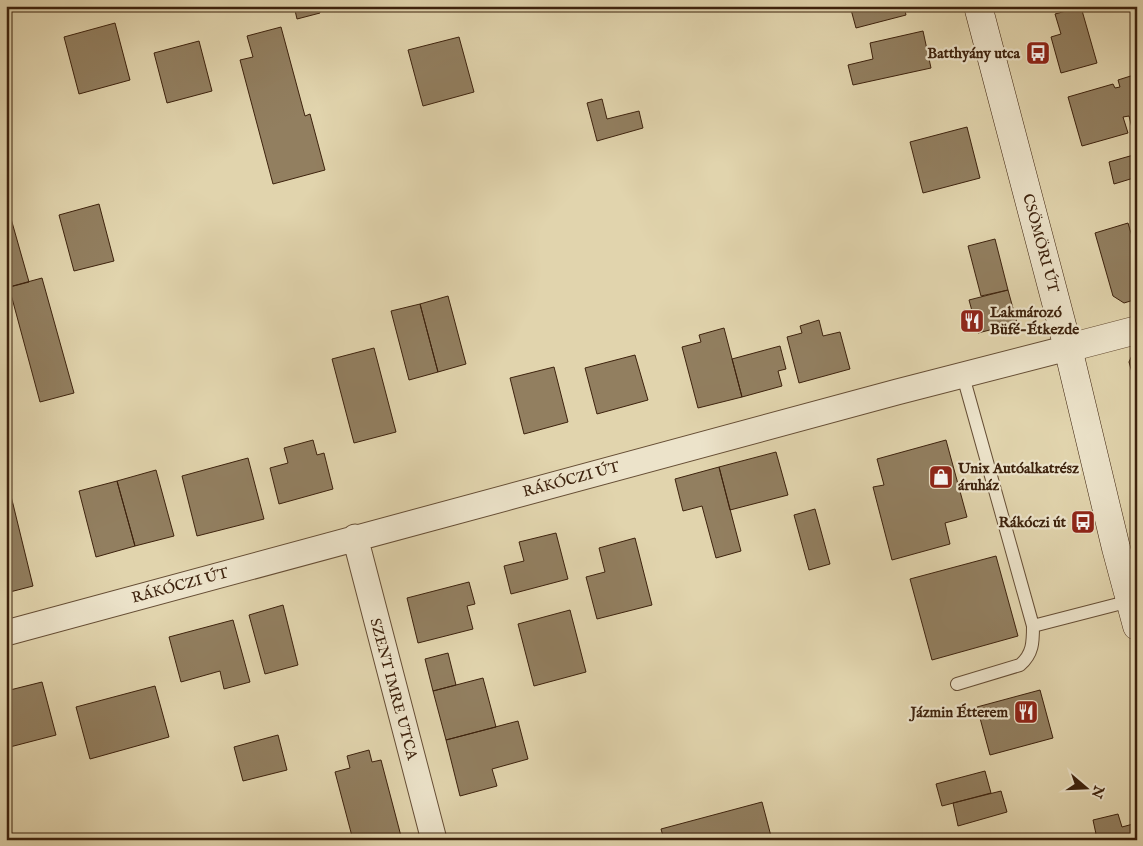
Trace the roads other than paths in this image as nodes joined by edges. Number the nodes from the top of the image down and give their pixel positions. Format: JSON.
{"nodes":[{"id":1,"x":978,"y":6,"type":"edge"},
{"id":2,"x":1137,"y":330,"type":"edge"},
{"id":3,"x":1068,"y":348,"type":"junction"},
{"id":4,"x":963,"y":376,"type":"junction"},
{"id":5,"x":355,"y":538,"type":"junction"},
{"id":6,"x":1133,"y":613,"type":"edge"},
{"id":7,"x":1033,"y":626,"type":"junction"},
{"id":8,"x":6,"y":633,"type":"edge"},
{"id":9,"x":957,"y":684,"type":"dead end"},
{"id":10,"x":434,"y":840,"type":"edge"}],
"edges":[{"from":1,"to":3,"type":"main road","name":"CSÖMÖRI ÚT"},
{"from":2,"to":3,"type":"main road","name":"RÁKÓCZI ÚT"},
{"from":3,"to":4,"type":"street","name":"RÁKÓCZI ÚT"},
{"from":3,"to":6,"type":"main road","name":"CSÖMÖRI ÚT"},
{"from":4,"to":5,"type":"street","name":"RÁKÓCZI ÚT"},
{"from":4,"to":7,"type":"lane"},
{"from":5,"to":8,"type":"street","name":"RÁKÓCZI ÚT"},
{"from":5,"to":10,"type":"street","name":"SZENT IMRE UTCA"},
{"from":6,"to":7,"type":"lane"},
{"from":7,"to":9,"type":"lane"}]}
